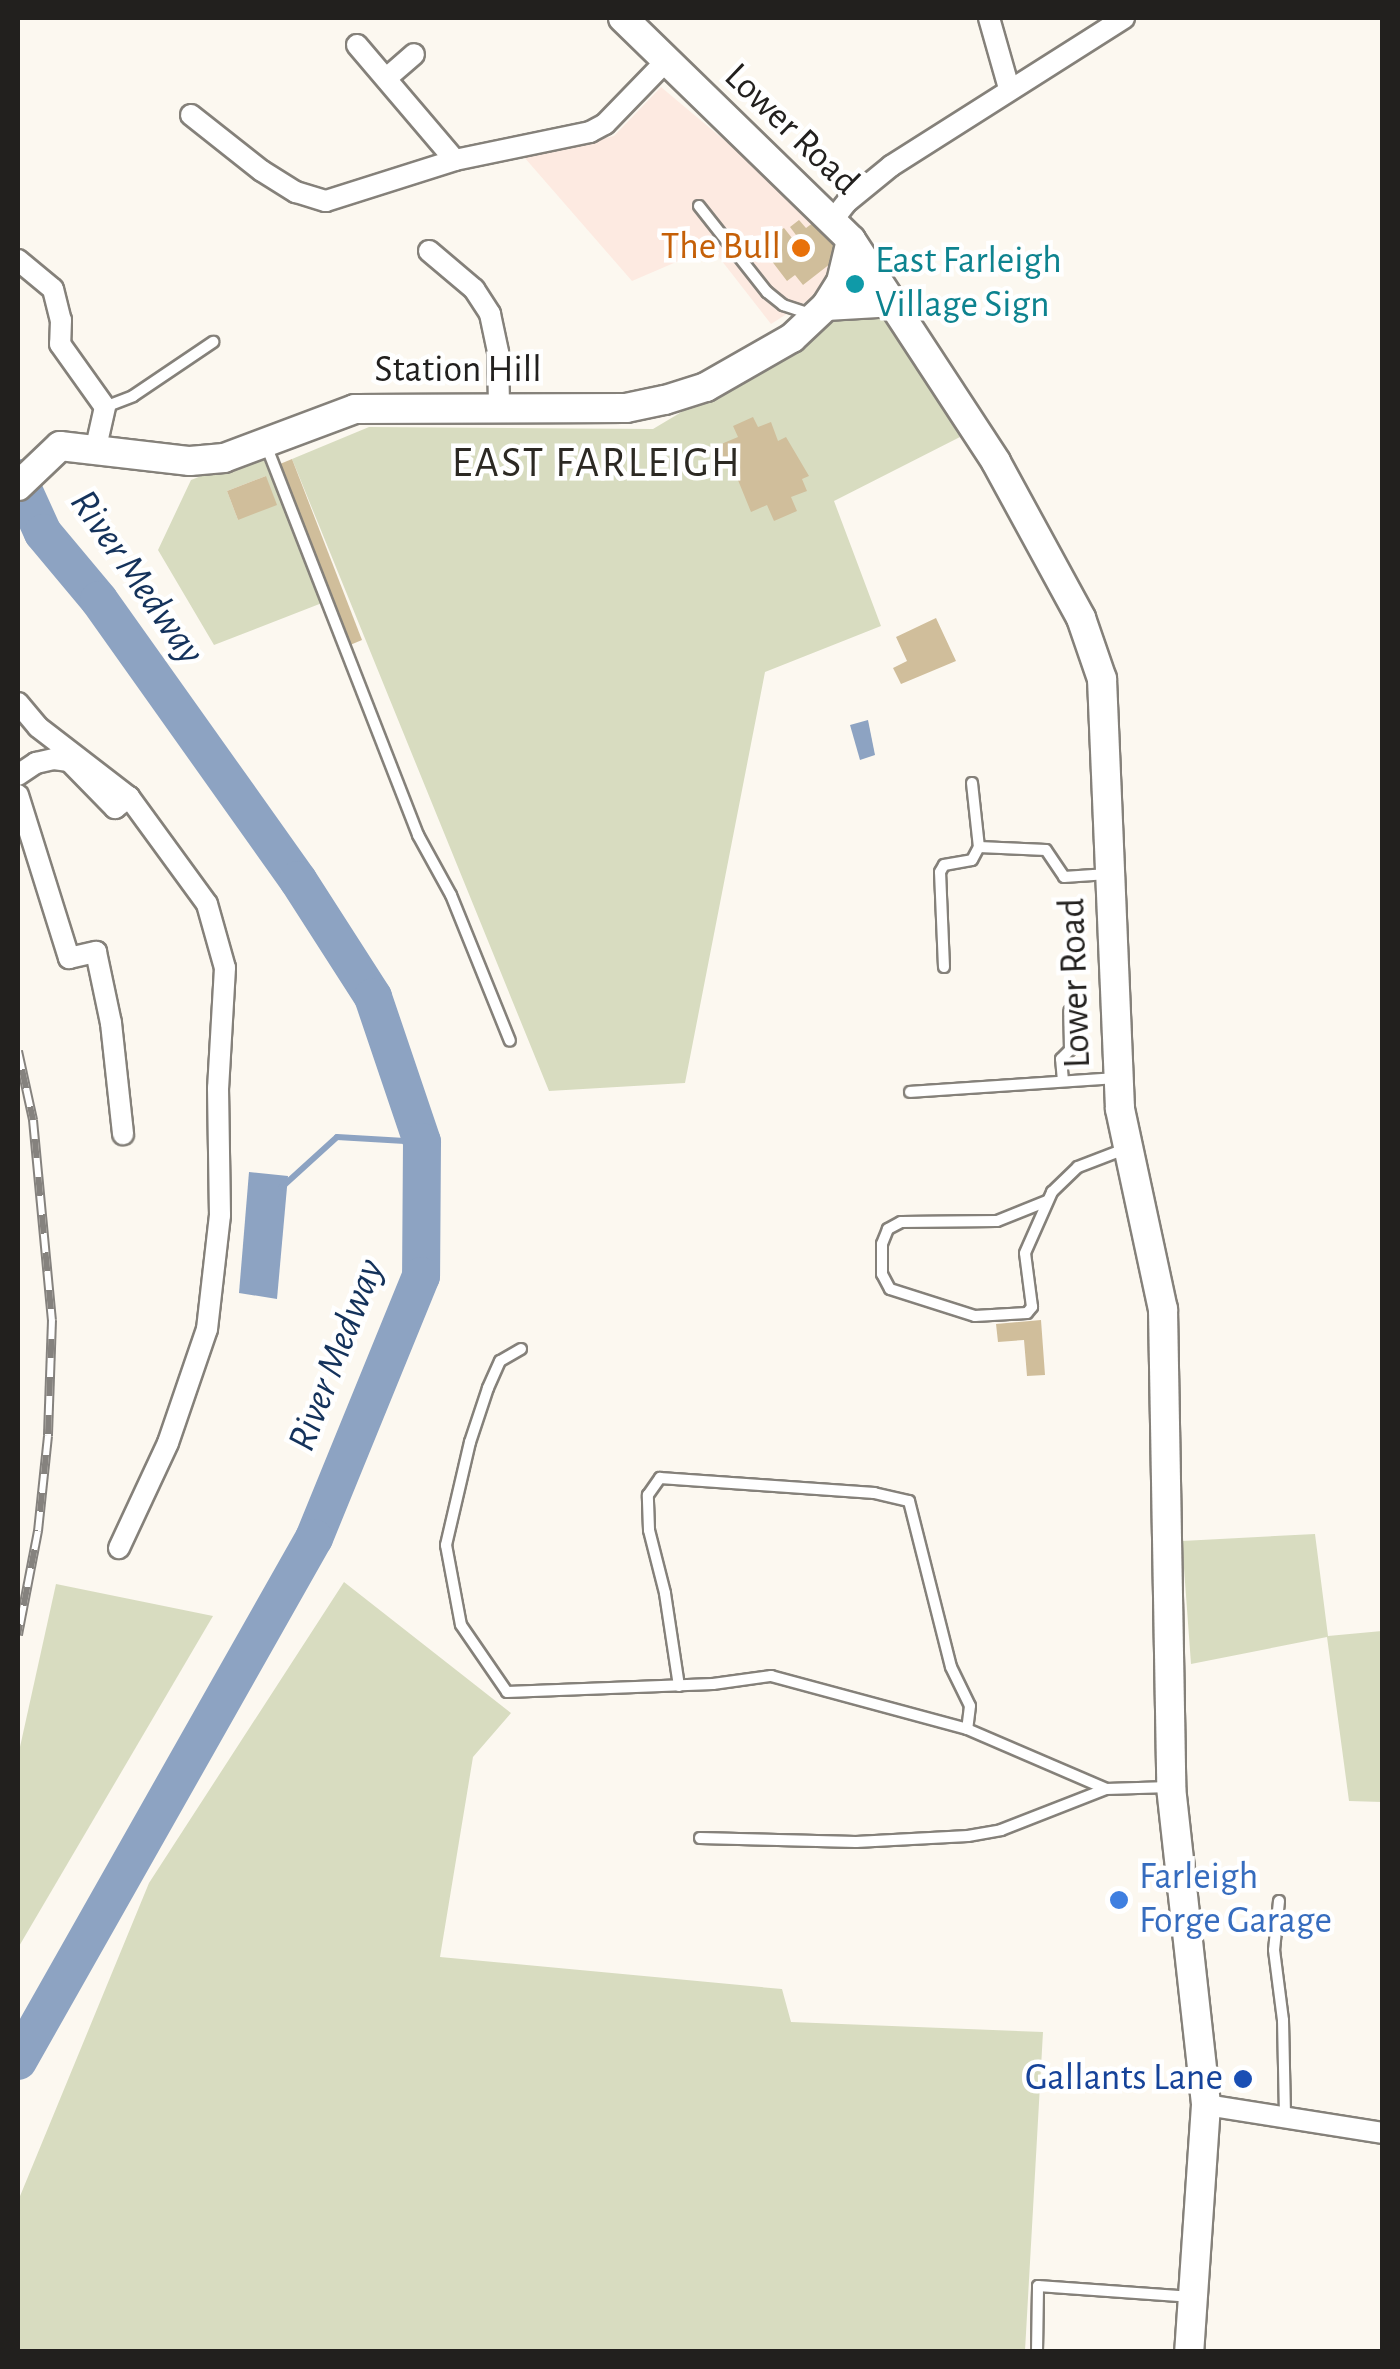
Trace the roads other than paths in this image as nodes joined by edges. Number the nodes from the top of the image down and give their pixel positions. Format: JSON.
{"nodes":[{"id":1,"x":623,"y":18,"type":"edge"},
{"id":2,"x":989,"y":18,"type":"edge"},
{"id":3,"x":1124,"y":18,"type":"edge"},
{"id":4,"x":357,"y":44,"type":"dead end"},
{"id":5,"x":414,"y":54,"type":"dead end"},
{"id":6,"x":665,"y":62,"type":"junction"},
{"id":7,"x":389,"y":76,"type":"junction"},
{"id":8,"x":1008,"y":88,"type":"junction"},
{"id":9,"x":191,"y":115,"type":"dead end"},
{"id":10,"x":455,"y":160,"type":"junction"},
{"id":11,"x":700,"y":206,"type":"dead end"},
{"id":12,"x":842,"y":230,"type":"junction"},
{"id":13,"x":430,"y":251,"type":"dead end"},
{"id":14,"x":473,"y":256,"type":"dead end"},
{"id":15,"x":18,"y":260,"type":"edge"},
{"id":16,"x":454,"y":268,"type":"junction"},
{"id":17,"x":895,"y":302,"type":"junction"},
{"id":18,"x":821,"y":312,"type":"junction"},
{"id":19,"x":213,"y":342,"type":"dead end"},
{"id":20,"x":499,"y":407,"type":"junction"},
{"id":21,"x":106,"y":408,"type":"junction"},
{"id":22,"x":264,"y":440,"type":"junction"},
{"id":23,"x":84,"y":446,"type":"junction"},
{"id":24,"x":18,"y":486,"type":"edge"},
{"id":25,"x":18,"y":703,"type":"edge"},
{"id":26,"x":18,"y":775,"type":"edge"},
{"id":27,"x":972,"y":783,"type":"dead end"},
{"id":28,"x":18,"y":795,"type":"edge"},
{"id":29,"x":129,"y":797,"type":"junction"},
{"id":30,"x":978,"y":846,"type":"junction"},
{"id":31,"x":1109,"y":874,"type":"junction"},
{"id":32,"x":944,"y":967,"type":"dead end"},
{"id":33,"x":1068,"y":1012,"type":"dead end"},
{"id":34,"x":510,"y":1041,"type":"dead end"},
{"id":35,"x":1117,"y":1078,"type":"junction"},
{"id":36,"x":1063,"y":1081,"type":"junction"},
{"id":37,"x":910,"y":1092,"type":"dead end"},
{"id":38,"x":123,"y":1134,"type":"dead end"},
{"id":39,"x":1126,"y":1148,"type":"junction"},
{"id":40,"x":1047,"y":1201,"type":"junction"},
{"id":41,"x":521,"y":1349,"type":"dead end"},
{"id":42,"x":119,"y":1548,"type":"dead end"},
{"id":43,"x":679,"y":1686,"type":"junction"},
{"id":44,"x":967,"y":1729,"type":"junction"},
{"id":45,"x":1171,"y":1787,"type":"junction"},
{"id":46,"x":1106,"y":1789,"type":"junction"},
{"id":47,"x":700,"y":1838,"type":"dead end"},
{"id":48,"x":1280,"y":1900,"type":"dead end"},
{"id":49,"x":1206,"y":2105,"type":"junction"},
{"id":50,"x":1285,"y":2118,"type":"junction"},
{"id":51,"x":1382,"y":2134,"type":"edge"},
{"id":52,"x":1194,"y":2298,"type":"junction"},
{"id":53,"x":1037,"y":2352,"type":"edge"},
{"id":54,"x":1188,"y":2352,"type":"edge"}],
"edges":[{"from":1,"to":6,"type":"main road","name":"Lower Road"},
{"from":2,"to":8,"type":"street"},
{"from":3,"to":8,"type":"street"},
{"from":4,"to":7,"type":"street"},
{"from":5,"to":7,"type":"street"},
{"from":6,"to":10,"type":"street"},
{"from":6,"to":12,"type":"main road","name":"Lower Road"},
{"from":7,"to":10,"type":"street"},
{"from":8,"to":12,"type":"street"},
{"from":9,"to":10,"type":"street"},
{"from":11,"to":18,"type":"lane"},
{"from":12,"to":17,"type":"main road","name":"Lower Road"},
{"from":12,"to":18,"type":"main road","name":"Station Hill"},
{"from":13,"to":16,"type":"street"},
{"from":14,"to":16,"type":"street"},
{"from":15,"to":21,"type":"street"},
{"from":16,"to":20,"type":"street"},
{"from":17,"to":18,"type":"main road"},
{"from":17,"to":31,"type":"main road","name":"Lower Road"},
{"from":18,"to":20,"type":"main road","name":"Station Hill"},
{"from":19,"to":21,"type":"lane"},
{"from":20,"to":22,"type":"main road","name":"Station Hill"},
{"from":21,"to":23,"type":"street"},
{"from":22,"to":23,"type":"main road","name":"Station Hill"},
{"from":22,"to":34,"type":"lane"},
{"from":23,"to":24,"type":"main road"},
{"from":25,"to":29,"type":"street"},
{"from":26,"to":29,"type":"street"},
{"from":27,"to":30,"type":"lane"},
{"from":28,"to":38,"type":"street"},
{"from":29,"to":42,"type":"street"},
{"from":30,"to":31,"type":"lane"},
{"from":30,"to":32,"type":"lane"},
{"from":31,"to":35,"type":"main road","name":"Lower Road"},
{"from":33,"to":36,"type":"lane"},
{"from":35,"to":36,"type":"lane"},
{"from":35,"to":39,"type":"main road","name":"Lower Road"},
{"from":36,"to":37,"type":"lane"},
{"from":39,"to":40,"type":"lane"},
{"from":39,"to":45,"type":"main road","name":"Lower Road"},
{"from":40,"to":40,"type":"lane"},
{"from":41,"to":43,"type":"lane"},
{"from":43,"to":44,"type":"lane"},
{"from":43,"to":44,"type":"lane"},
{"from":44,"to":46,"type":"lane"},
{"from":45,"to":46,"type":"lane"},
{"from":45,"to":49,"type":"main road","name":"Lower Road"},
{"from":46,"to":47,"type":"lane"},
{"from":48,"to":50,"type":"lane"},
{"from":49,"to":50,"type":"street"},
{"from":49,"to":52,"type":"main road","name":"Lower Road"},
{"from":50,"to":51,"type":"street"},
{"from":52,"to":53,"type":"lane"},
{"from":52,"to":54,"type":"main road","name":"Lower Road"}]}
